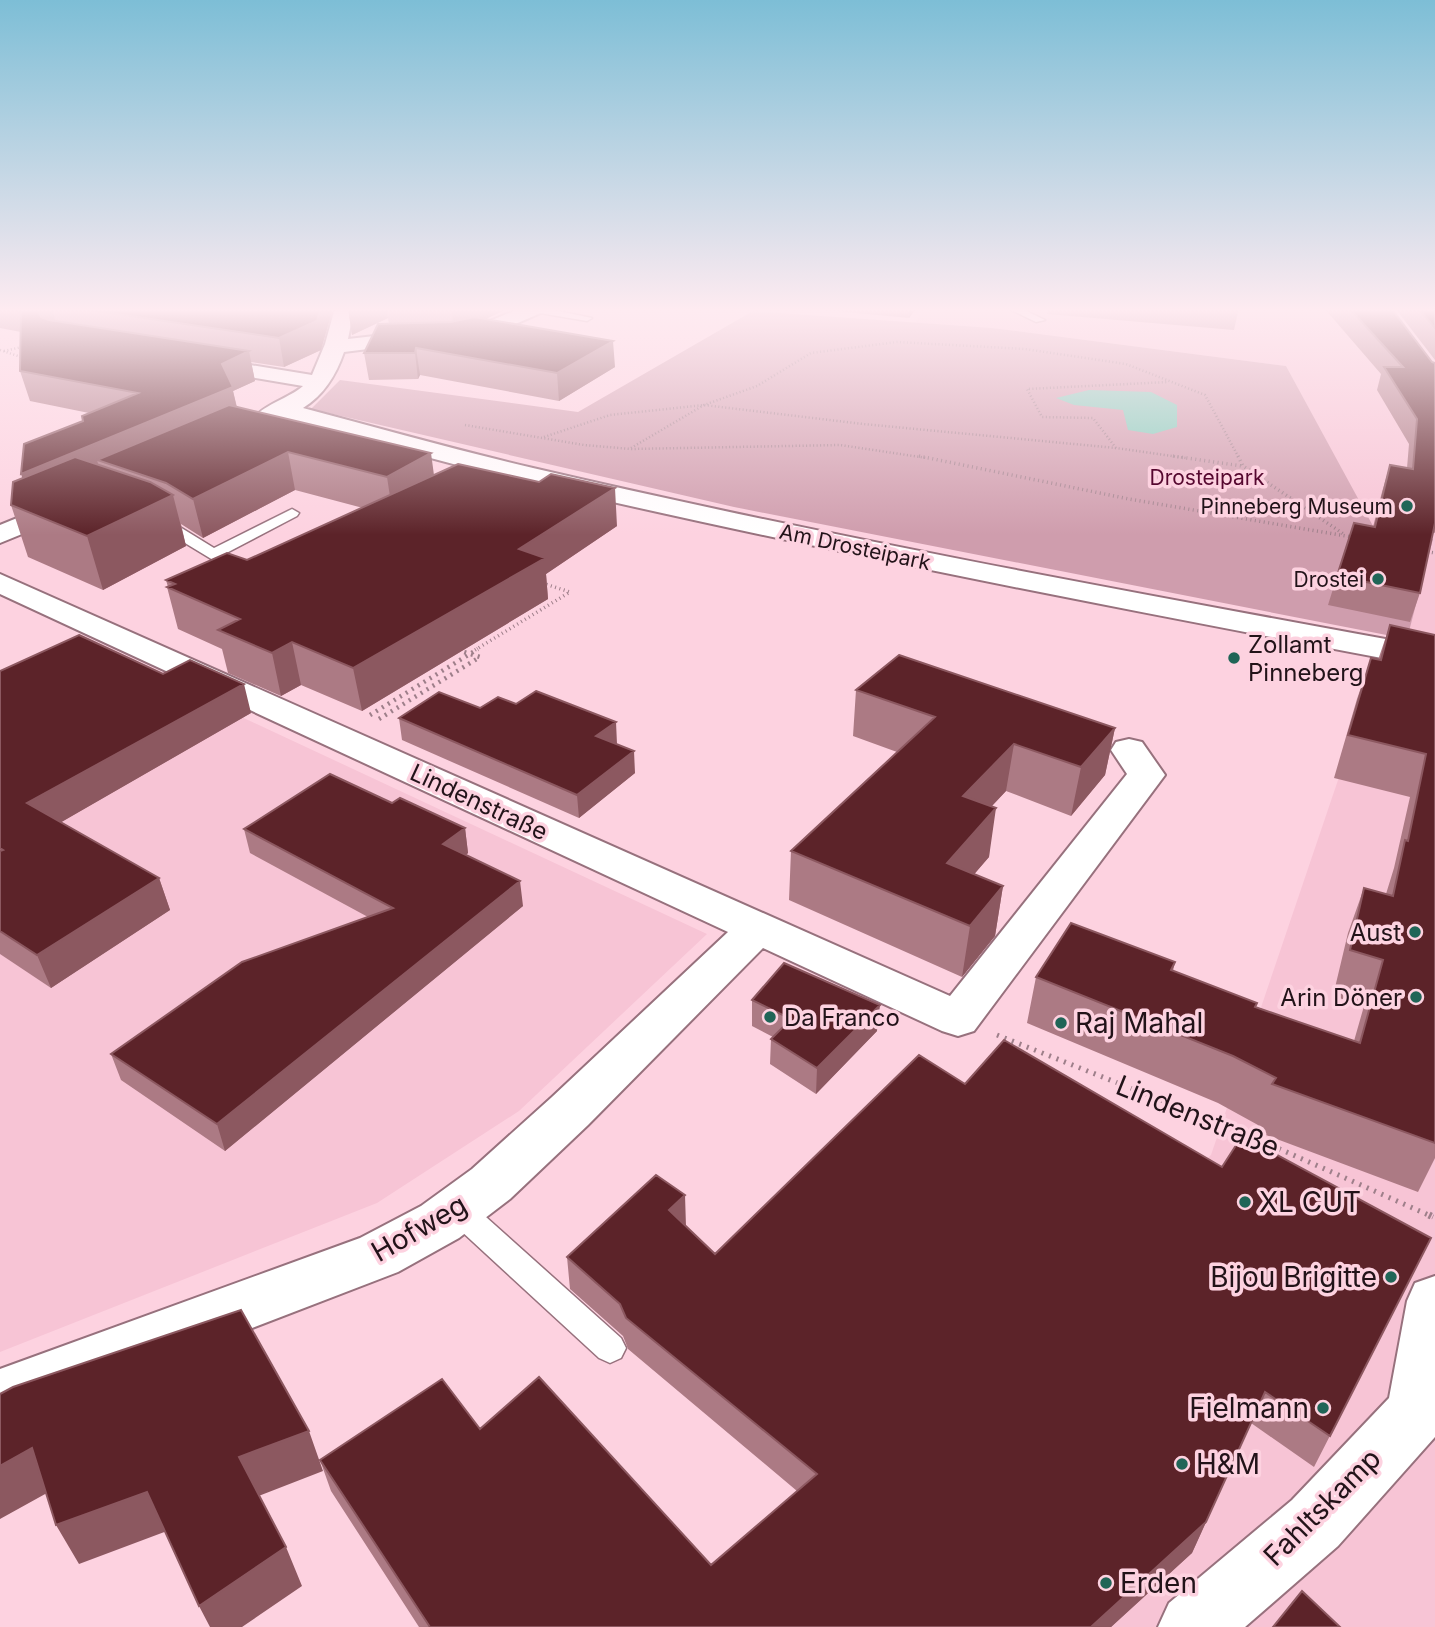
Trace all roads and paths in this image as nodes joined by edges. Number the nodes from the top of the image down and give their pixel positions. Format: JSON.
{"nodes":[{"id":1,"x":316,"y":384,"type":"edge"},
{"id":2,"x":760,"y":384,"type":"edge"},
{"id":3,"x":1132,"y":384,"type":"edge"},
{"id":4,"x":1177,"y":384,"type":"edge"},
{"id":5,"x":704,"y":405,"type":"junction"},
{"id":6,"x":282,"y":410,"type":"junction"},
{"id":7,"x":463,"y":424,"type":"dead end"},
{"id":8,"x":248,"y":426,"type":"edge"},
{"id":9,"x":541,"y":438,"type":"junction"},
{"id":10,"x":631,"y":449,"type":"junction"},
{"id":11,"x":1116,"y":449,"type":"junction"},
{"id":12,"x":1242,"y":466,"type":"junction"},
{"id":13,"x":85,"y":497,"type":"edge"},
{"id":14,"x":292,"y":513,"type":"dead end"},
{"id":15,"x":146,"y":519,"type":"edge"},
{"id":16,"x":0,"y":535,"type":"edge"},
{"id":17,"x":1347,"y":536,"type":"junction"},
{"id":18,"x":1360,"y":539,"type":"edge"},
{"id":19,"x":1422,"y":551,"type":"edge"},
{"id":20,"x":1435,"y":553,"type":"edge"},
{"id":21,"x":531,"y":579,"type":"edge"},
{"id":22,"x":0,"y":583,"type":"edge"},
{"id":23,"x":461,"y":650,"type":"dead end"},
{"id":24,"x":470,"y":654,"type":"junction"},
{"id":25,"x":1435,"y":658,"type":"edge"},
{"id":26,"x":354,"y":730,"type":"junction"},
{"id":27,"x":1129,"y":750,"type":"dead end"},
{"id":28,"x":756,"y":929,"type":"junction"},
{"id":29,"x":958,"y":1019,"type":"junction"},
{"id":30,"x":457,"y":1209,"type":"junction"},
{"id":31,"x":1435,"y":1218,"type":"edge"},
{"id":32,"x":1435,"y":1301,"type":"edge"},
{"id":33,"x":610,"y":1348,"type":"dead end"},
{"id":34,"x":0,"y":1397,"type":"edge"},
{"id":35,"x":1426,"y":1407,"type":"edge"},
{"id":36,"x":1193,"y":1627,"type":"edge"}],
"edges":[{"from":1,"to":6,"type":"street"},
{"from":2,"to":5,"type":"path"},
{"from":3,"to":11,"type":"path"},
{"from":4,"to":12,"type":"path"},
{"from":5,"to":9,"type":"path"},
{"from":5,"to":10,"type":"path"},
{"from":5,"to":11,"type":"path"},
{"from":6,"to":8,"type":"street"},
{"from":6,"to":25,"type":"street","name":"Am Drosteipark"},
{"from":7,"to":9,"type":"path"},
{"from":9,"to":10,"type":"path"},
{"from":10,"to":17,"type":"path"},
{"from":11,"to":12,"type":"path"},
{"from":12,"to":17,"type":"path"},
{"from":13,"to":16,"type":"street"},
{"from":14,"to":15,"type":"lane"},
{"from":17,"to":18,"type":"path"},
{"from":19,"to":20,"type":"path"},
{"from":21,"to":24,"type":"path"},
{"from":22,"to":26,"type":"street","name":"Lindenstraße"},
{"from":23,"to":24,"type":"path"},
{"from":24,"to":26,"type":"path"},
{"from":24,"to":26,"type":"path"},
{"from":26,"to":28,"type":"street","name":"Lindenstraße"},
{"from":27,"to":29,"type":"street"},
{"from":28,"to":29,"type":"street","name":"Lindenstraße"},
{"from":28,"to":30,"type":"street","name":"Hofweg"},
{"from":29,"to":31,"type":"path","name":"Lindenstraße"},
{"from":30,"to":33,"type":"lane"},
{"from":30,"to":34,"type":"street","name":"Hofweg"},
{"from":32,"to":35,"type":"street","name":"Fahltskamp"},
{"from":35,"to":36,"type":"street","name":"Fahltskamp"}]}
